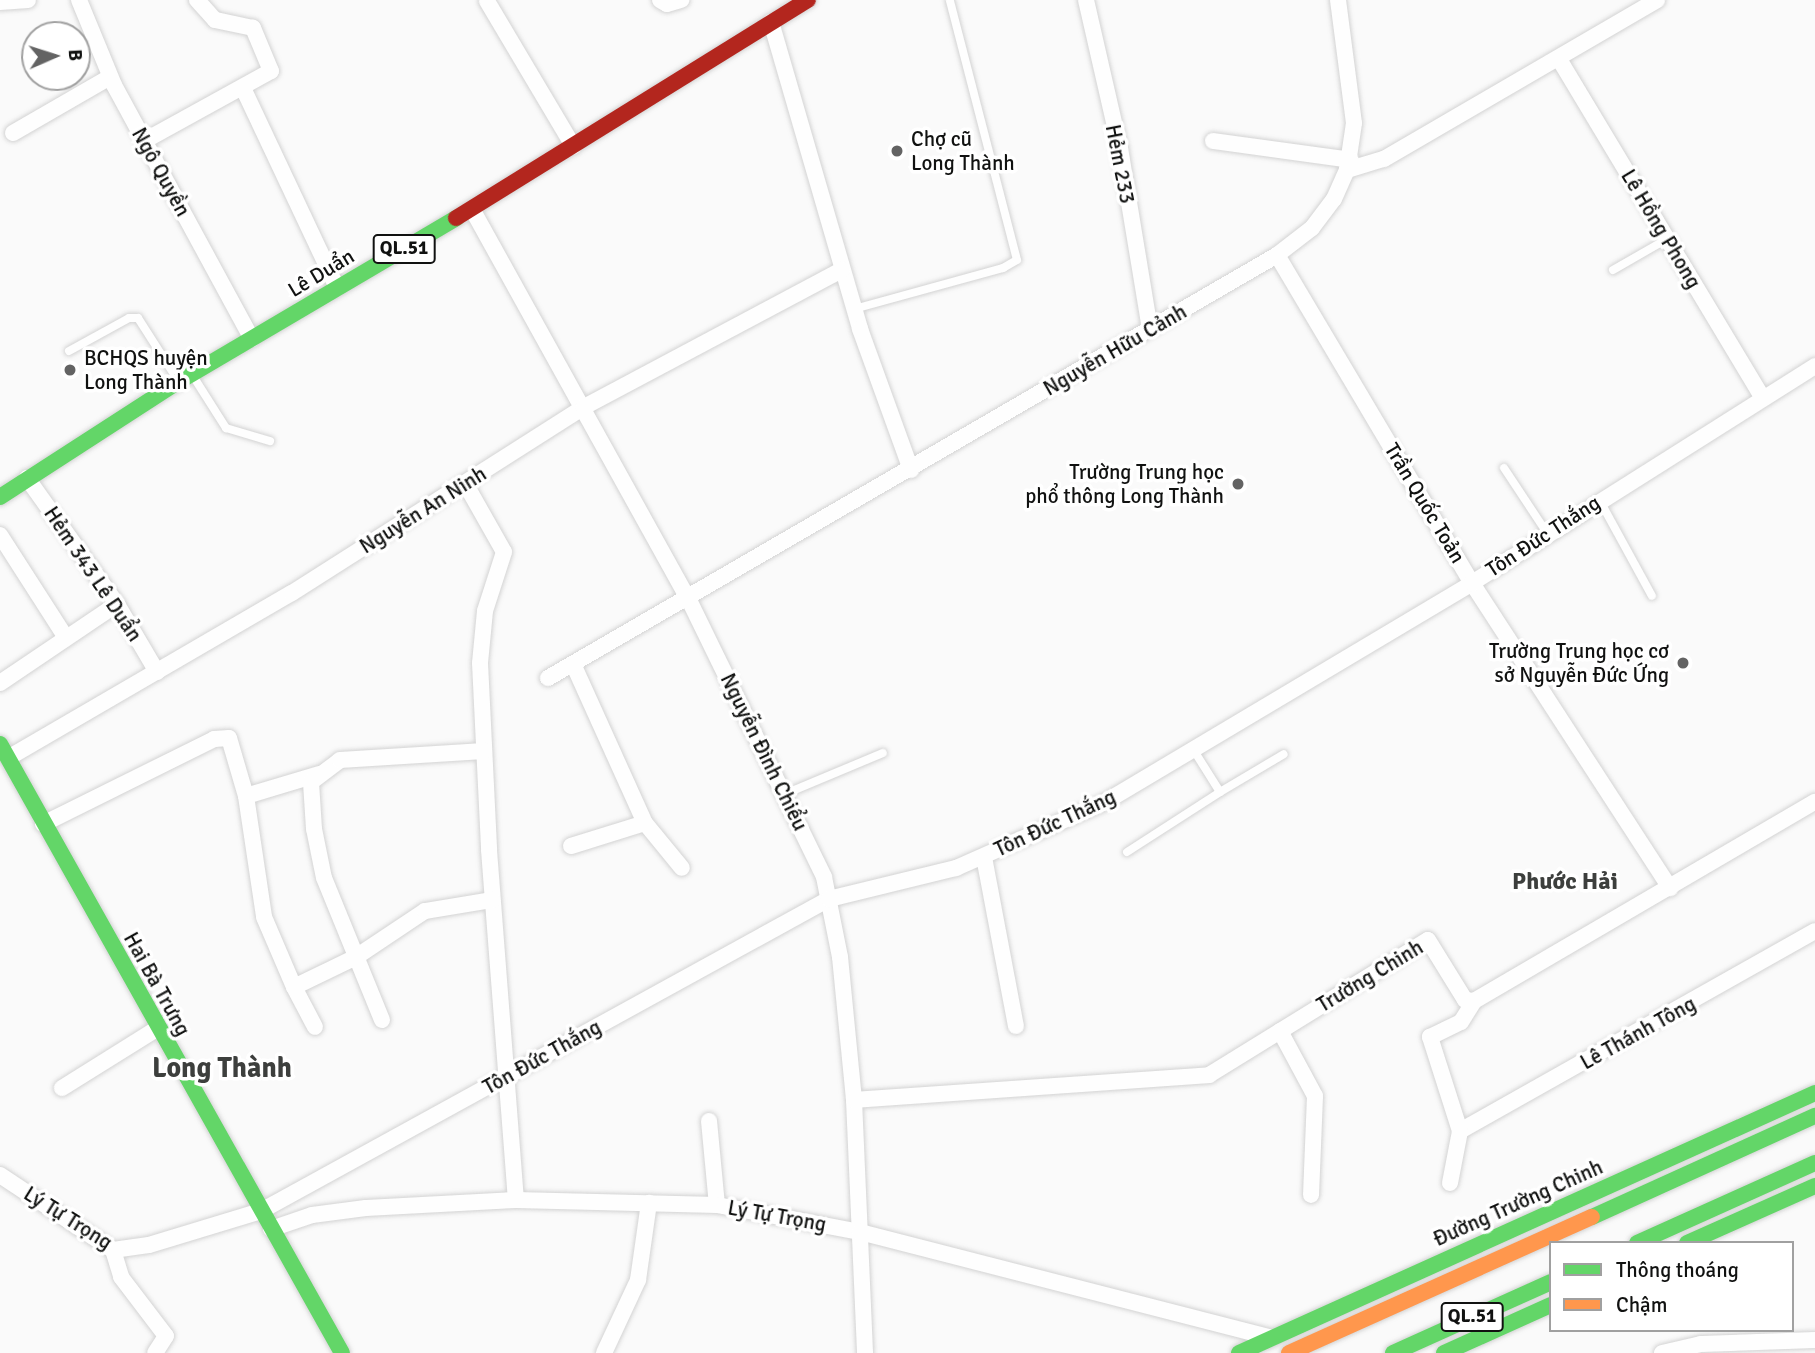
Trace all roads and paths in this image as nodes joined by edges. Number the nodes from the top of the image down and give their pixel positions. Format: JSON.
{"nodes":[{"id":1,"x":28,"y":0,"type":"edge"},
{"id":2,"x":79,"y":0,"type":"edge"},
{"id":3,"x":197,"y":0,"type":"edge"},
{"id":4,"x":660,"y":0,"type":"edge"},
{"id":5,"x":681,"y":0,"type":"edge"},
{"id":6,"x":808,"y":0,"type":"edge"},
{"id":7,"x":950,"y":0,"type":"edge"},
{"id":8,"x":1086,"y":0,"type":"edge"},
{"id":9,"x":1338,"y":0,"type":"edge"},
{"id":10,"x":1657,"y":0,"type":"edge"},
{"id":11,"x":487,"y":1,"type":"edge"},
{"id":12,"x":0,"y":2,"type":"edge"},
{"id":13,"x":787,"y":4,"type":"edge"},
{"id":14,"x":771,"y":22,"type":"junction"},
{"id":15,"x":1559,"y":59,"type":"junction"},
{"id":16,"x":110,"y":77,"type":"junction"},
{"id":17,"x":243,"y":88,"type":"junction"},
{"id":18,"x":13,"y":133,"type":"dead end"},
{"id":19,"x":144,"y":141,"type":"junction"},
{"id":20,"x":1213,"y":141,"type":"dead end"},
{"id":21,"x":573,"y":146,"type":"junction"},
{"id":22,"x":1349,"y":165,"type":"junction"},
{"id":23,"x":472,"y":209,"type":"junction"},
{"id":24,"x":1667,"y":240,"type":"junction"},
{"id":25,"x":1278,"y":255,"type":"junction"},
{"id":26,"x":842,"y":270,"type":"junction"},
{"id":27,"x":1614,"y":270,"type":"dead end"},
{"id":28,"x":337,"y":288,"type":"junction"},
{"id":29,"x":854,"y":309,"type":"junction"},
{"id":30,"x":1150,"y":329,"type":"junction"},
{"id":31,"x":252,"y":339,"type":"junction"},
{"id":32,"x":69,"y":351,"type":"dead end"},
{"id":33,"x":1815,"y":366,"type":"edge"},
{"id":34,"x":185,"y":378,"type":"junction"},
{"id":35,"x":1763,"y":398,"type":"junction"},
{"id":36,"x":584,"y":407,"type":"junction"},
{"id":37,"x":270,"y":441,"type":"dead end"},
{"id":38,"x":1504,"y":468,"type":"dead end"},
{"id":39,"x":911,"y":470,"type":"junction"},
{"id":40,"x":27,"y":478,"type":"junction"},
{"id":41,"x":465,"y":483,"type":"junction"},
{"id":42,"x":0,"y":498,"type":"edge"},
{"id":43,"x":1599,"y":499,"type":"junction"},
{"id":44,"x":1547,"y":533,"type":"junction"},
{"id":45,"x":0,"y":535,"type":"edge"},
{"id":46,"x":1472,"y":583,"type":"junction"},
{"id":47,"x":1652,"y":596,"type":"dead end"},
{"id":48,"x":689,"y":600,"type":"junction"},
{"id":49,"x":117,"y":604,"type":"junction"},
{"id":50,"x":66,"y":638,"type":"junction"},
{"id":51,"x":574,"y":666,"type":"junction"},
{"id":52,"x":157,"y":672,"type":"junction"},
{"id":53,"x":548,"y":678,"type":"dead end"},
{"id":54,"x":0,"y":683,"type":"edge"},
{"id":55,"x":1193,"y":749,"type":"junction"},
{"id":56,"x":4,"y":751,"type":"edge"},
{"id":57,"x":484,"y":751,"type":"junction"},
{"id":58,"x":883,"y":753,"type":"dead end"},
{"id":59,"x":1284,"y":754,"type":"dead end"},
{"id":60,"x":319,"y":774,"type":"junction"},
{"id":61,"x":1220,"y":792,"type":"junction"},
{"id":62,"x":785,"y":794,"type":"junction"},
{"id":63,"x":247,"y":796,"type":"junction"},
{"id":64,"x":1815,"y":802,"type":"edge"},
{"id":65,"x":43,"y":824,"type":"junction"},
{"id":66,"x":645,"y":824,"type":"junction"},
{"id":67,"x":572,"y":846,"type":"dead end"},
{"id":68,"x":1126,"y":852,"type":"dead end"},
{"id":69,"x":984,"y":857,"type":"junction"},
{"id":70,"x":682,"y":868,"type":"dead end"},
{"id":71,"x":1670,"y":888,"type":"junction"},
{"id":72,"x":492,"y":900,"type":"junction"},
{"id":73,"x":829,"y":900,"type":"junction"},
{"id":74,"x":1815,"y":931,"type":"edge"},
{"id":75,"x":356,"y":957,"type":"junction"},
{"id":76,"x":294,"y":987,"type":"junction"},
{"id":77,"x":1474,"y":1001,"type":"junction"},
{"id":78,"x":382,"y":1020,"type":"dead end"},
{"id":79,"x":1016,"y":1026,"type":"dead end"},
{"id":80,"x":314,"y":1027,"type":"dead end"},
{"id":81,"x":158,"y":1028,"type":"junction"},
{"id":82,"x":1280,"y":1031,"type":"junction"},
{"id":83,"x":507,"y":1077,"type":"junction"},
{"id":84,"x":62,"y":1088,"type":"dead end"},
{"id":85,"x":1815,"y":1093,"type":"edge"},
{"id":86,"x":854,"y":1100,"type":"junction"},
{"id":87,"x":1815,"y":1116,"type":"edge"},
{"id":88,"x":709,"y":1121,"type":"dead end"},
{"id":89,"x":1460,"y":1131,"type":"junction"},
{"id":90,"x":1815,"y":1163,"type":"edge"},
{"id":91,"x":0,"y":1175,"type":"edge"},
{"id":92,"x":1450,"y":1183,"type":"dead end"},
{"id":93,"x":1815,"y":1186,"type":"edge"},
{"id":94,"x":1311,"y":1195,"type":"dead end"},
{"id":95,"x":516,"y":1200,"type":"junction"},
{"id":96,"x":649,"y":1203,"type":"junction"},
{"id":97,"x":716,"y":1205,"type":"junction"},
{"id":98,"x":261,"y":1211,"type":"junction"},
{"id":99,"x":271,"y":1228,"type":"junction"},
{"id":100,"x":860,"y":1232,"type":"junction"},
{"id":101,"x":1641,"y":1241,"type":"edge"},
{"id":102,"x":1696,"y":1241,"type":"edge"},
{"id":103,"x":113,"y":1250,"type":"junction"},
{"id":104,"x":1549,"y":1283,"type":"edge"},
{"id":105,"x":1549,"y":1306,"type":"edge"},
{"id":106,"x":1719,"y":1336,"type":"edge"},
{"id":107,"x":1815,"y":1340,"type":"edge"},
{"id":108,"x":1276,"y":1345,"type":"edge"},
{"id":109,"x":1396,"y":1352,"type":"edge"},
{"id":110,"x":1668,"y":1352,"type":"edge"},
{"id":111,"x":155,"y":1353,"type":"edge"},
{"id":112,"x":342,"y":1353,"type":"edge"},
{"id":113,"x":604,"y":1353,"type":"edge"},
{"id":114,"x":865,"y":1353,"type":"edge"},
{"id":115,"x":1239,"y":1353,"type":"edge"},
{"id":116,"x":1289,"y":1353,"type":"edge"},
{"id":117,"x":1444,"y":1353,"type":"edge"}],
"edges":[{"from":1,"to":12,"type":"street"},
{"from":2,"to":16,"type":"street","name":"Ngô Quyền"},
{"from":3,"to":17,"type":"street"},
{"from":4,"to":5,"type":"street"},
{"from":6,"to":13,"type":"main road","name":"Lê Duẩn","number":"QL.51"},
{"from":7,"to":29,"type":"lane"},
{"from":8,"to":30,"type":"street","name":"Hẻm 233"},
{"from":9,"to":22,"type":"street","name":"Nguyễn Hữu Cảnh"},
{"from":10,"to":15,"type":"street"},
{"from":11,"to":21,"type":"street"},
{"from":13,"to":14,"type":"main road","name":"Lê Duẩn","number":"QL.51"},
{"from":14,"to":21,"type":"main road","name":"Lê Duẩn","number":"QL.51"},
{"from":14,"to":26,"type":"street"},
{"from":15,"to":22,"type":"street"},
{"from":15,"to":24,"type":"street","name":"Lê Hồng Phong"},
{"from":16,"to":18,"type":"street"},
{"from":16,"to":19,"type":"street","name":"Ngô Quyền"},
{"from":17,"to":19,"type":"street"},
{"from":17,"to":28,"type":"street"},
{"from":19,"to":31,"type":"street","name":"Ngô Quyền"},
{"from":20,"to":22,"type":"street"},
{"from":21,"to":23,"type":"main road","name":"Lê Duẩn","number":"QL.51"},
{"from":22,"to":25,"type":"street","name":"Nguyễn Hữu Cảnh"},
{"from":23,"to":28,"type":"main road","name":"Lê Duẩn","number":"QL.51"},
{"from":23,"to":36,"type":"street","name":"Nguyễn Đình Chiểu"},
{"from":24,"to":27,"type":"lane"},
{"from":24,"to":35,"type":"street","name":"Lê Hồng Phong"},
{"from":25,"to":30,"type":"street","name":"Nguyễn Hữu Cảnh"},
{"from":25,"to":46,"type":"street","name":"Trần Quốc Toản"},
{"from":26,"to":29,"type":"street"},
{"from":26,"to":36,"type":"street","name":"Nguyễn An Ninh"},
{"from":28,"to":31,"type":"main road","name":"Lê Duẩn","number":"QL.51"},
{"from":29,"to":39,"type":"street"},
{"from":30,"to":39,"type":"street","name":"Nguyễn Hữu Cảnh"},
{"from":31,"to":34,"type":"main road","name":"Lê Duẩn","number":"QL.51"},
{"from":32,"to":34,"type":"lane"},
{"from":33,"to":35,"type":"street","name":"Tôn Đức Thắng"},
{"from":34,"to":37,"type":"lane"},
{"from":34,"to":40,"type":"main road","name":"Lê Duẩn","number":"QL.51"},
{"from":35,"to":43,"type":"street","name":"Tôn Đức Thắng"},
{"from":36,"to":41,"type":"street","name":"Nguyễn An Ninh"},
{"from":36,"to":48,"type":"street","name":"Nguyễn Đình Chiểu"},
{"from":38,"to":44,"type":"lane"},
{"from":39,"to":48,"type":"street","name":"Nguyễn Hữu Cảnh"},
{"from":40,"to":42,"type":"main road","name":"Lê Duẩn","number":"QL.51"},
{"from":40,"to":49,"type":"street","name":"Hẻm 343 Lê Duẩn"},
{"from":41,"to":52,"type":"street","name":"Nguyễn An Ninh"},
{"from":41,"to":57,"type":"street"},
{"from":43,"to":44,"type":"street","name":"Tôn Đức Thắng"},
{"from":43,"to":47,"type":"lane"},
{"from":44,"to":46,"type":"street","name":"Tôn Đức Thắng"},
{"from":45,"to":50,"type":"street"},
{"from":46,"to":55,"type":"street","name":"Tôn Đức Thắng"},
{"from":46,"to":71,"type":"street","name":"Trần Quốc Toản"},
{"from":48,"to":51,"type":"street","name":"Nguyễn Hữu Cảnh"},
{"from":48,"to":62,"type":"street","name":"Nguyễn Đình Chiểu"},
{"from":49,"to":50,"type":"street"},
{"from":49,"to":52,"type":"street","name":"Hẻm 343 Lê Duẩn"},
{"from":50,"to":54,"type":"street"},
{"from":51,"to":53,"type":"street","name":"Nguyễn Hữu Cảnh"},
{"from":51,"to":66,"type":"street"},
{"from":52,"to":56,"type":"street","name":"Nguyễn An Ninh"},
{"from":55,"to":61,"type":"lane"},
{"from":55,"to":69,"type":"street","name":"Tôn Đức Thắng"},
{"from":56,"to":65,"type":"main road","name":"Hai Bà Trưng"},
{"from":57,"to":60,"type":"street"},
{"from":57,"to":72,"type":"street"},
{"from":58,"to":62,"type":"lane"},
{"from":59,"to":61,"type":"lane"},
{"from":60,"to":63,"type":"street"},
{"from":60,"to":75,"type":"street"},
{"from":61,"to":68,"type":"lane"},
{"from":62,"to":73,"type":"street","name":"Nguyễn Đình Chiểu"},
{"from":63,"to":65,"type":"street"},
{"from":63,"to":76,"type":"street"},
{"from":64,"to":71,"type":"street"},
{"from":65,"to":81,"type":"main road","name":"Hai Bà Trưng"},
{"from":66,"to":67,"type":"street"},
{"from":66,"to":70,"type":"street"},
{"from":69,"to":73,"type":"street","name":"Tôn Đức Thắng"},
{"from":69,"to":79,"type":"street"},
{"from":71,"to":77,"type":"street"},
{"from":72,"to":75,"type":"street"},
{"from":72,"to":83,"type":"street"},
{"from":73,"to":83,"type":"street","name":"Tôn Đức Thắng"},
{"from":73,"to":86,"type":"street","name":"Nguyễn Đình Chiểu"},
{"from":74,"to":89,"type":"street","name":"Lê Thánh Tông"},
{"from":75,"to":76,"type":"street"},
{"from":75,"to":78,"type":"street"},
{"from":76,"to":80,"type":"street"},
{"from":77,"to":82,"type":"street","name":"Trường Chinh"},
{"from":77,"to":89,"type":"street"},
{"from":81,"to":84,"type":"street"},
{"from":81,"to":98,"type":"main road","name":"Hai Bà Trưng"},
{"from":82,"to":86,"type":"street","name":"Trường Chinh"},
{"from":82,"to":94,"type":"street"},
{"from":83,"to":95,"type":"street"},
{"from":83,"to":98,"type":"street","name":"Tôn Đức Thắng"},
{"from":85,"to":108,"type":"main road","name":"Đường Trường Chinh"},
{"from":86,"to":100,"type":"street","name":"Nguyễn Đình Chiểu"},
{"from":87,"to":116,"type":"main road","name":"Đường Trường Chinh","number":"QL.51"},
{"from":88,"to":97,"type":"street"},
{"from":89,"to":92,"type":"street"},
{"from":90,"to":101,"type":"main road"},
{"from":91,"to":103,"type":"street","name":"Lý Tự Trọng"},
{"from":93,"to":102,"type":"main road"},
{"from":95,"to":96,"type":"street","name":"Lý Tự Trọng"},
{"from":95,"to":99,"type":"street","name":"Lý Tự Trọng"},
{"from":96,"to":97,"type":"street","name":"Lý Tự Trọng"},
{"from":96,"to":113,"type":"street"},
{"from":97,"to":100,"type":"street","name":"Lý Tự Trọng"},
{"from":98,"to":99,"type":"main road","name":"Hai Bà Trưng"},
{"from":98,"to":103,"type":"street","name":"Lý Tự Trọng"},
{"from":99,"to":112,"type":"main road","name":"Hai Bà Trưng"},
{"from":100,"to":108,"type":"street","name":"Lý Tự Trọng"},
{"from":100,"to":114,"type":"street","name":"Nguyễn Đình Chiểu"},
{"from":103,"to":111,"type":"street"},
{"from":104,"to":109,"type":"main road","number":"QL.51"},
{"from":105,"to":117,"type":"main road","number":"QL.51"},
{"from":106,"to":107,"type":"street"},
{"from":106,"to":110,"type":"street"},
{"from":108,"to":115,"type":"main road","name":"Đường Trường Chinh"}]}
